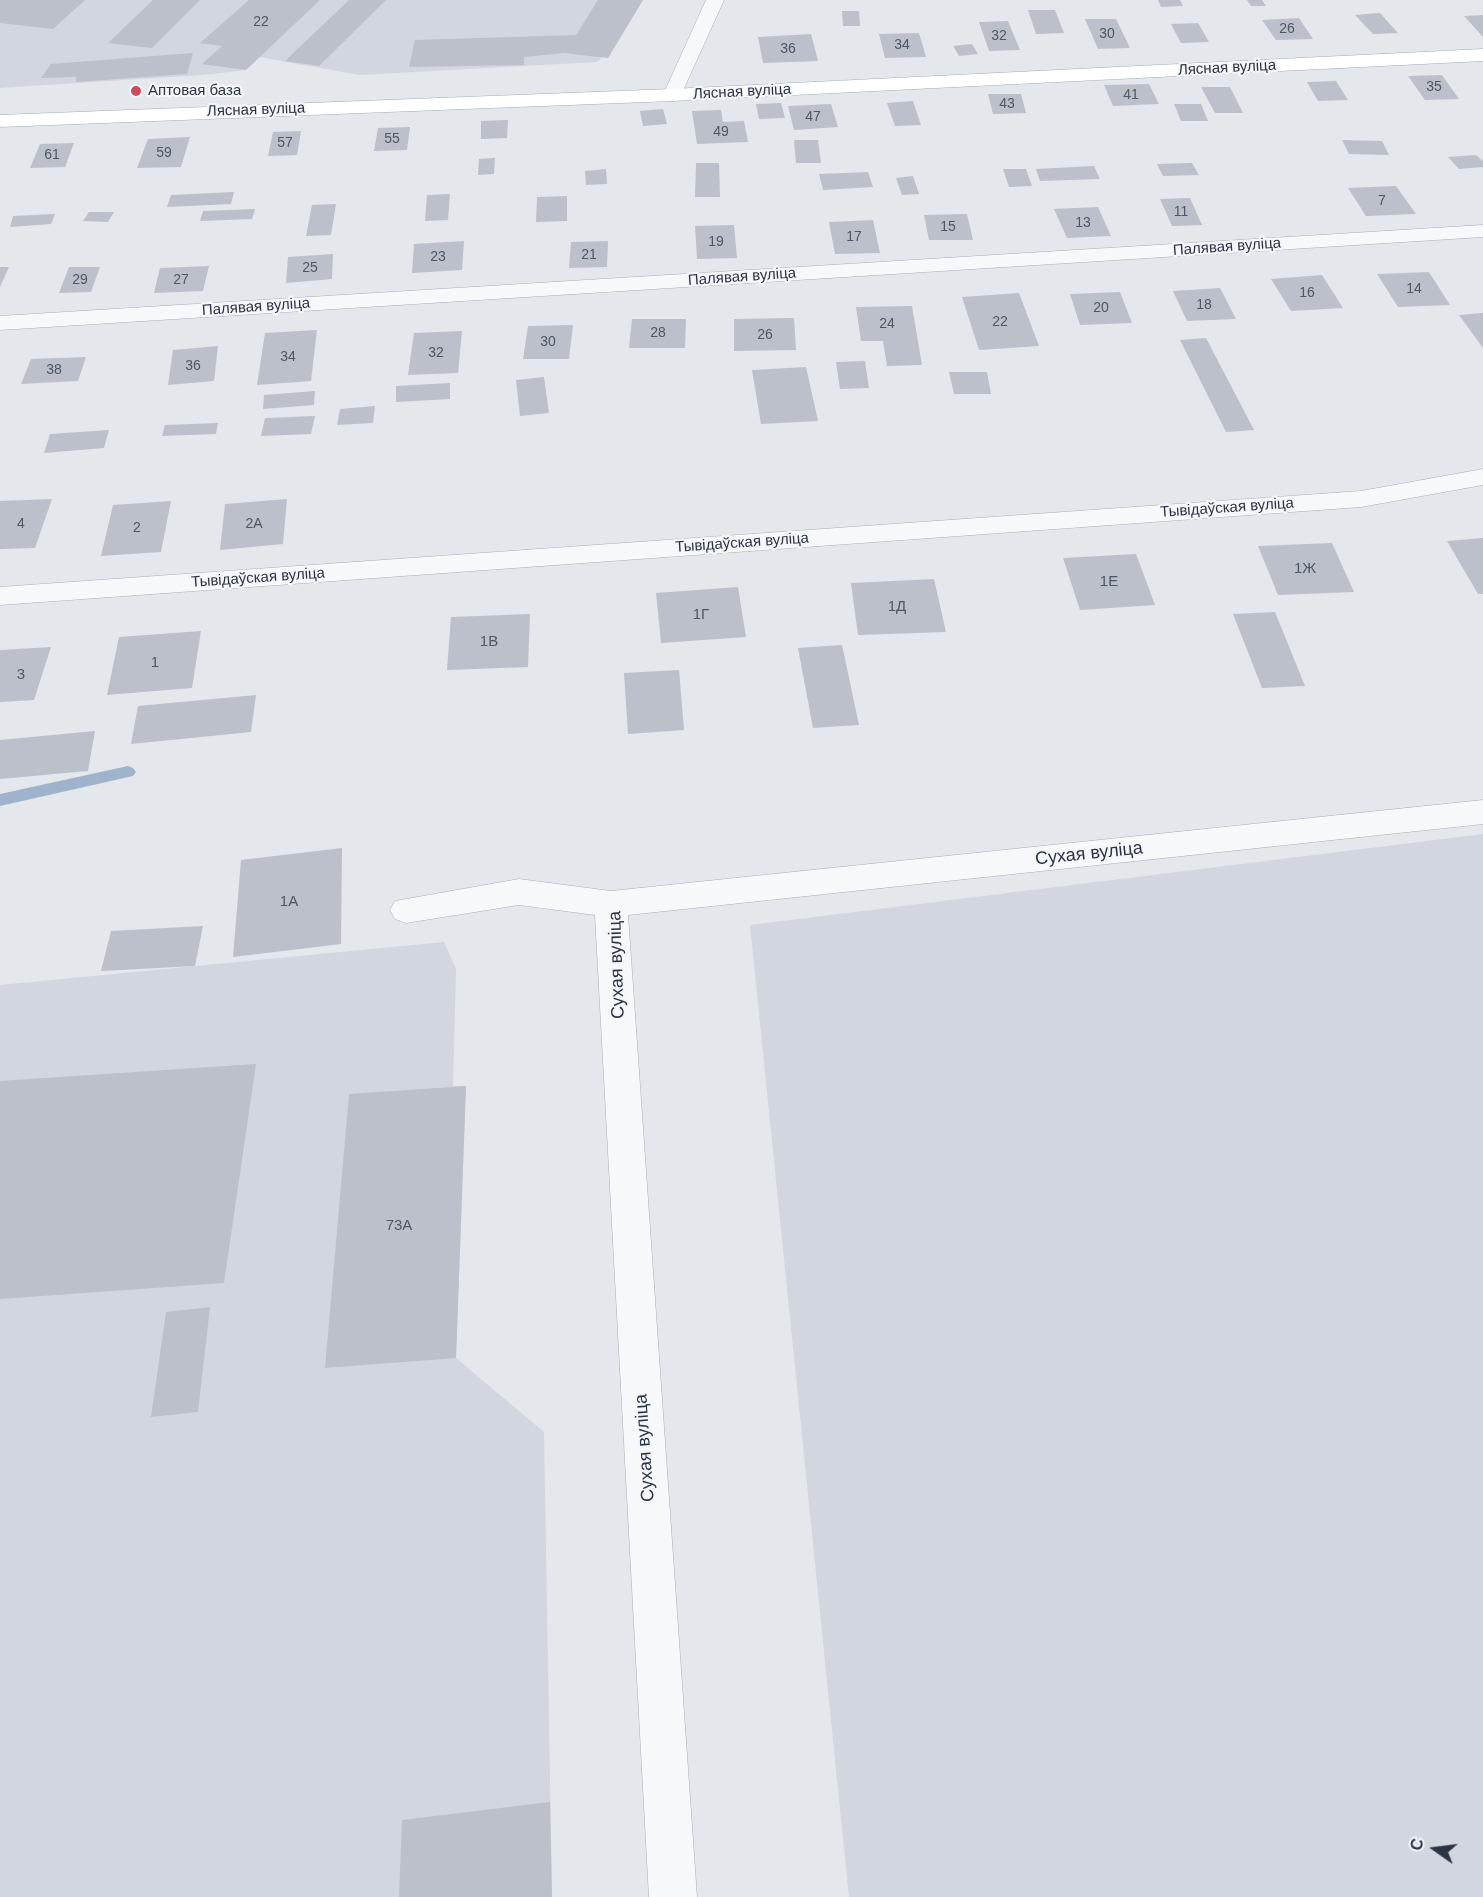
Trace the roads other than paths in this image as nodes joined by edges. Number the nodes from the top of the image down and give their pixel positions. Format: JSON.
{"nodes":[{"id":1,"x":715,"y":0,"type":"edge"},
{"id":2,"x":1483,"y":55,"type":"edge"},
{"id":3,"x":672,"y":95,"type":"junction"},
{"id":4,"x":0,"y":122,"type":"edge"},
{"id":5,"x":1483,"y":231,"type":"edge"},
{"id":6,"x":0,"y":323,"type":"edge"},
{"id":7,"x":1483,"y":477,"type":"edge"},
{"id":8,"x":0,"y":596,"type":"edge"},
{"id":9,"x":1483,"y":812,"type":"edge"},
{"id":10,"x":611,"y":904,"type":"junction"},
{"id":11,"x":406,"y":910,"type":"dead end"},
{"id":12,"x":673,"y":1897,"type":"edge"}],
"edges":[{"from":1,"to":3,"type":"street"},
{"from":2,"to":3,"type":"main road","name":"Лясная вуліца"},
{"from":3,"to":4,"type":"main road","name":"Лясная вуліца"},
{"from":5,"to":6,"type":"street","name":"Палявая вуліца"},
{"from":7,"to":8,"type":"street","name":"Тывідаўская вуліца"},
{"from":9,"to":10,"type":"street","name":"Сухая вуліца"},
{"from":10,"to":11,"type":"street"},
{"from":10,"to":12,"type":"street","name":"Сухая вуліца"}]}
